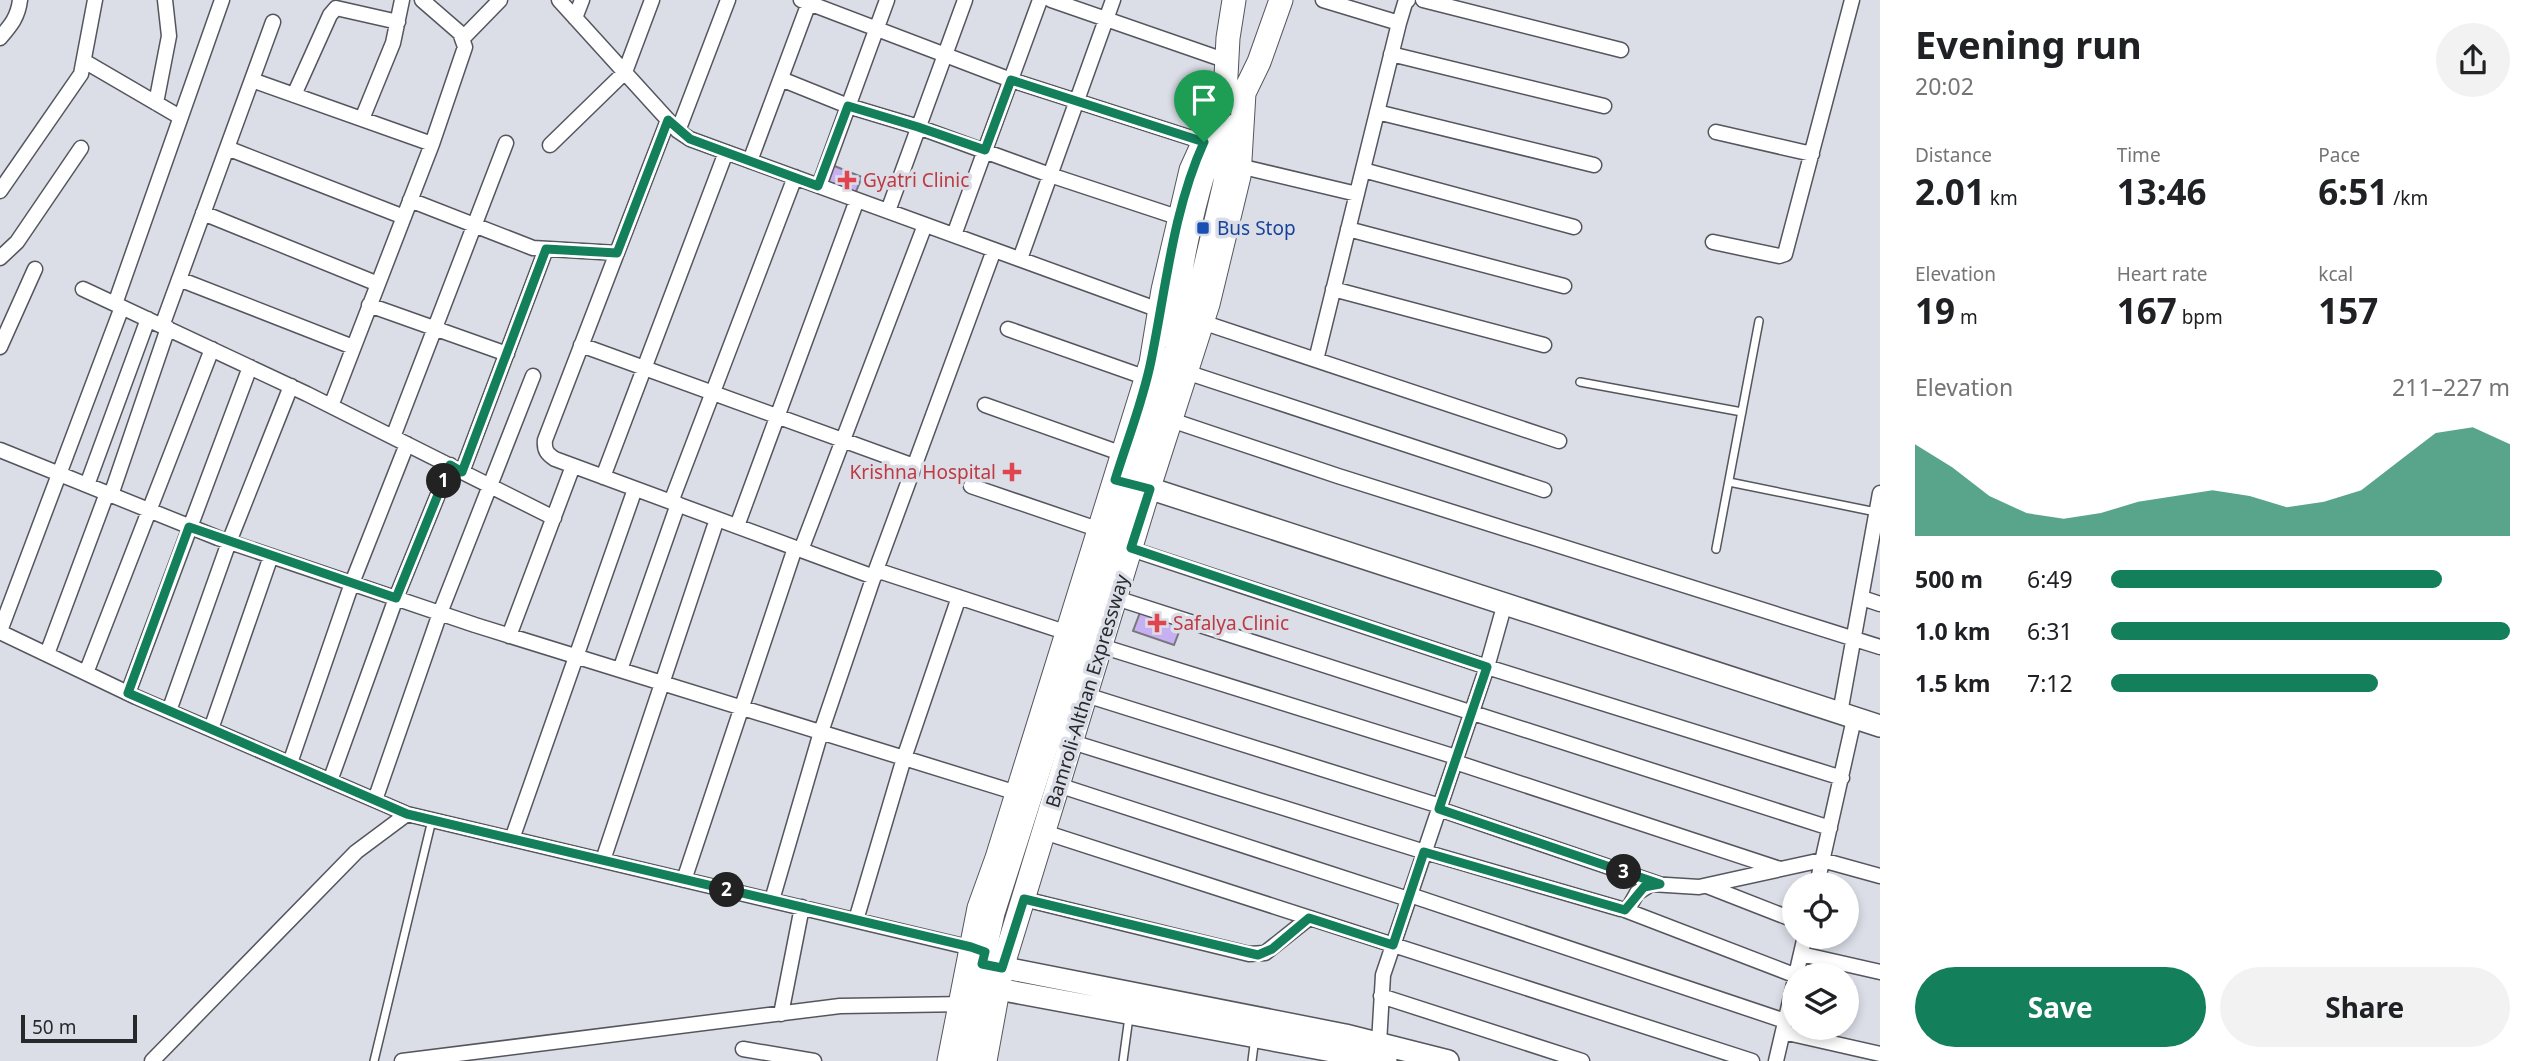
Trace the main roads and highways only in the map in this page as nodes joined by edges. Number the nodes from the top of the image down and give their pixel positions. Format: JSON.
{"nodes":[{"id":1,"x":1234,"y":0,"type":"edge"},
{"id":2,"x":1243,"y":0,"type":"edge"},
{"id":3,"x":1265,"y":0,"type":"edge"},
{"id":4,"x":1281,"y":0,"type":"edge"},
{"id":5,"x":1227,"y":49,"type":"junction"},
{"id":6,"x":1259,"y":62,"type":"junction"},
{"id":7,"x":1234,"y":94,"type":"junction"},
{"id":8,"x":1133,"y":484,"type":"junction"},
{"id":9,"x":981,"y":976,"type":"junction"},
{"id":10,"x":949,"y":1061,"type":"edge"},
{"id":11,"x":985,"y":1061,"type":"edge"}],
"edges":[{"from":1,"to":5,"type":"main road"},
{"from":2,"to":5,"type":"main road"},
{"from":3,"to":6,"type":"main road"},
{"from":4,"to":6,"type":"main road","name":"Bamroli-Althan Expressway"},
{"from":5,"to":7,"type":"main road"},
{"from":6,"to":7,"type":"main road","name":"Bamroli-Althan Expressway"},
{"from":7,"to":8,"type":"main road"},
{"from":7,"to":8,"type":"main road","name":"Bamroli-Althan Expressway"},
{"from":8,"to":9,"type":"main road","name":"Bamroli-Althan Expressway"},
{"from":8,"to":9,"type":"main road"},
{"from":9,"to":10,"type":"main road"},
{"from":9,"to":11,"type":"main road","name":"Bamroli-Althan Expressway"}]}
